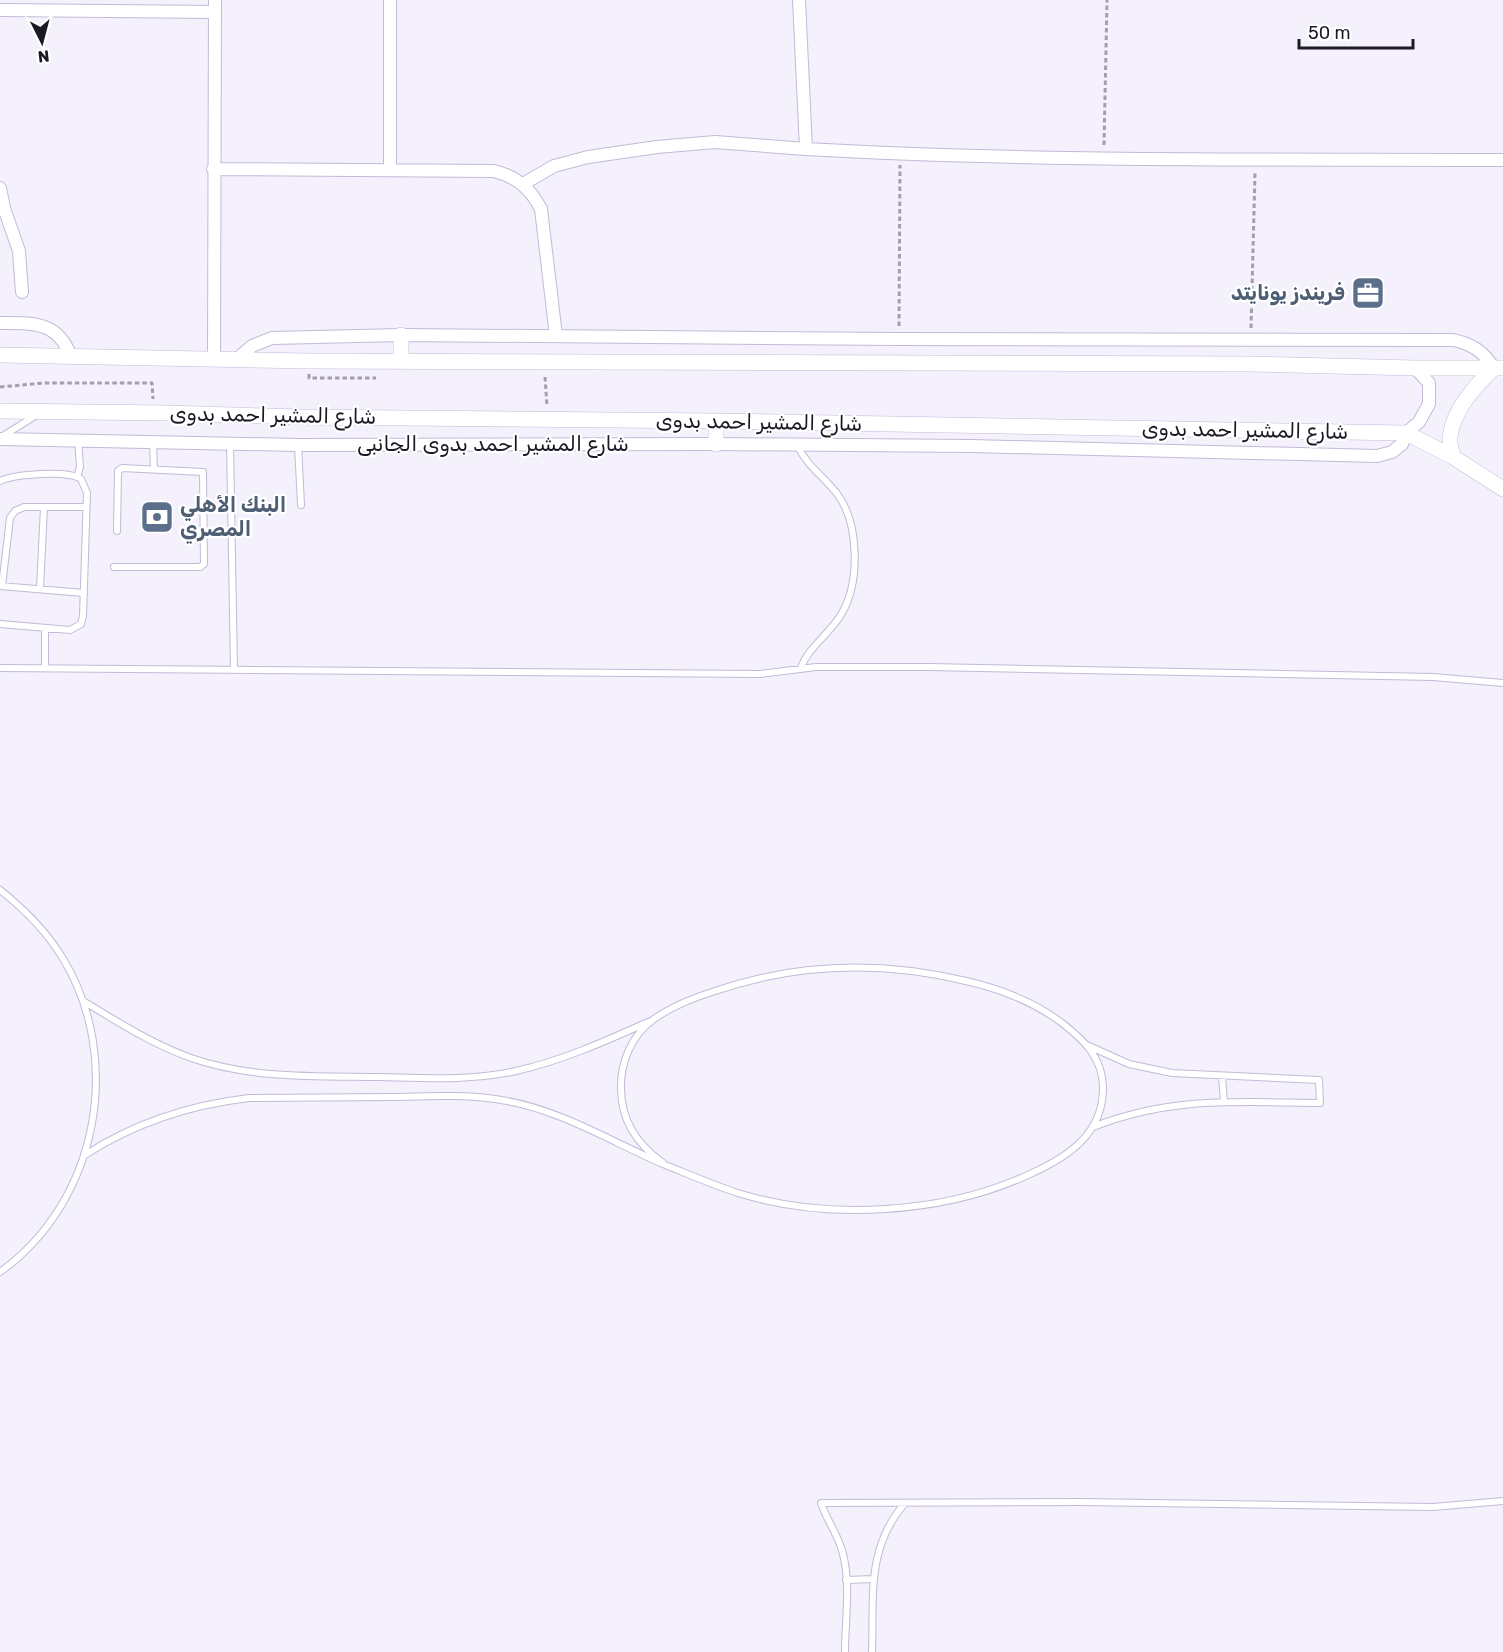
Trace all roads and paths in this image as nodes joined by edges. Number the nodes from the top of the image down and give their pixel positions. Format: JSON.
{"nodes":[{"id":1,"x":390,"y":0,"type":"edge"},
{"id":2,"x":799,"y":0,"type":"edge"},
{"id":3,"x":1107,"y":0,"type":"edge"},
{"id":4,"x":215,"y":6,"type":"edge"},
{"id":5,"x":0,"y":10,"type":"edge"},
{"id":6,"x":806,"y":149,"type":"junction"},
{"id":7,"x":900,"y":154,"type":"junction"},
{"id":8,"x":1104,"y":157,"type":"junction"},
{"id":9,"x":1255,"y":159,"type":"junction"},
{"id":10,"x":1503,"y":160,"type":"edge"},
{"id":11,"x":213,"y":169,"type":"junction"},
{"id":12,"x":390,"y":170,"type":"junction"},
{"id":13,"x":523,"y":184,"type":"junction"},
{"id":14,"x":0,"y":188,"type":"edge"},
{"id":15,"x":22,"y":292,"type":"dead end"},
{"id":16,"x":0,"y":323,"type":"edge"},
{"id":17,"x":401,"y":335,"type":"junction"},
{"id":18,"x":556,"y":336,"type":"junction"},
{"id":19,"x":899,"y":339,"type":"junction"},
{"id":20,"x":1250,"y":339,"type":"junction"},
{"id":21,"x":0,"y":355,"type":"edge"},
{"id":22,"x":71,"y":357,"type":"junction"},
{"id":23,"x":213,"y":359,"type":"junction"},
{"id":24,"x":236,"y":360,"type":"junction"},
{"id":25,"x":401,"y":362,"type":"junction"},
{"id":26,"x":1415,"y":368,"type":"junction"},
{"id":27,"x":1498,"y":368,"type":"edge"},
{"id":28,"x":545,"y":377,"type":"dead end"},
{"id":29,"x":0,"y":387,"type":"edge"},
{"id":30,"x":0,"y":411,"type":"edge"},
{"id":31,"x":42,"y":411,"type":"junction"},
{"id":32,"x":154,"y":413,"type":"junction"},
{"id":33,"x":548,"y":420,"type":"junction"},
{"id":34,"x":716,"y":421,"type":"junction"},
{"id":35,"x":1406,"y":433,"type":"junction"},
{"id":36,"x":0,"y":439,"type":"edge"},
{"id":37,"x":78,"y":439,"type":"junction"},
{"id":38,"x":153,"y":443,"type":"junction"},
{"id":39,"x":230,"y":444,"type":"junction"},
{"id":40,"x":716,"y":444,"type":"junction"},
{"id":41,"x":298,"y":445,"type":"junction"},
{"id":42,"x":797,"y":445,"type":"junction"},
{"id":43,"x":1453,"y":457,"type":"junction"},
{"id":44,"x":154,"y":469,"type":"junction"},
{"id":45,"x":77,"y":477,"type":"junction"},
{"id":46,"x":0,"y":481,"type":"edge"},
{"id":47,"x":1503,"y":489,"type":"edge"},
{"id":48,"x":301,"y":505,"type":"dead end"},
{"id":49,"x":44,"y":507,"type":"junction"},
{"id":50,"x":86,"y":507,"type":"junction"},
{"id":51,"x":117,"y":531,"type":"dead end"},
{"id":52,"x":114,"y":567,"type":"dead end"},
{"id":53,"x":1,"y":586,"type":"edge"},
{"id":54,"x":40,"y":589,"type":"junction"},
{"id":55,"x":84,"y":593,"type":"junction"},
{"id":56,"x":0,"y":624,"type":"edge"},
{"id":57,"x":45,"y":628,"type":"junction"},
{"id":58,"x":0,"y":668,"type":"edge"},
{"id":59,"x":45,"y":668,"type":"junction"},
{"id":60,"x":801,"y":668,"type":"junction"},
{"id":61,"x":234,"y":669,"type":"junction"},
{"id":62,"x":1503,"y":683,"type":"edge"},
{"id":63,"x":0,"y":890,"type":"edge"},
{"id":64,"x":83,"y":1001,"type":"junction"},
{"id":65,"x":654,"y":1019,"type":"junction"},
{"id":66,"x":1088,"y":1046,"type":"junction"},
{"id":67,"x":1222,"y":1076,"type":"junction"},
{"id":68,"x":1224,"y":1102,"type":"junction"},
{"id":69,"x":1093,"y":1127,"type":"junction"},
{"id":70,"x":85,"y":1155,"type":"junction"},
{"id":71,"x":663,"y":1163,"type":"junction"},
{"id":72,"x":0,"y":1272,"type":"edge"},
{"id":73,"x":1503,"y":1501,"type":"edge"},
{"id":74,"x":905,"y":1503,"type":"junction"},
{"id":75,"x":874,"y":1579,"type":"junction"},
{"id":76,"x":846,"y":1580,"type":"junction"},
{"id":77,"x":845,"y":1652,"type":"edge"},
{"id":78,"x":872,"y":1652,"type":"edge"}],
"edges":[{"from":1,"to":12,"type":"street"},
{"from":2,"to":6,"type":"street"},
{"from":3,"to":8,"type":"path"},
{"from":4,"to":5,"type":"street"},
{"from":4,"to":11,"type":"street"},
{"from":6,"to":7,"type":"street"},
{"from":6,"to":13,"type":"street"},
{"from":7,"to":8,"type":"street"},
{"from":7,"to":19,"type":"path"},
{"from":8,"to":9,"type":"street"},
{"from":9,"to":10,"type":"street"},
{"from":9,"to":20,"type":"path"},
{"from":11,"to":12,"type":"street"},
{"from":11,"to":23,"type":"street"},
{"from":12,"to":13,"type":"street"},
{"from":13,"to":18,"type":"street"},
{"from":14,"to":15,"type":"street"},
{"from":16,"to":22,"type":"street"},
{"from":17,"to":18,"type":"street"},
{"from":17,"to":24,"type":"street"},
{"from":17,"to":25,"type":"street"},
{"from":18,"to":19,"type":"street"},
{"from":19,"to":20,"type":"street"},
{"from":20,"to":27,"type":"street"},
{"from":21,"to":22,"type":"street"},
{"from":22,"to":23,"type":"street"},
{"from":23,"to":24,"type":"street"},
{"from":24,"to":25,"type":"street"},
{"from":25,"to":26,"type":"street"},
{"from":26,"to":27,"type":"street"},
{"from":26,"to":35,"type":"street","name":"شارع المشير احمد بدوى الجانبى"},
{"from":27,"to":43,"type":"street"},
{"from":28,"to":33,"type":"path"},
{"from":29,"to":32,"type":"path"},
{"from":30,"to":31,"type":"street","name":"شارع المشير احمد بدوى"},
{"from":31,"to":32,"type":"street","name":"شارع المشير احمد بدوى"},
{"from":31,"to":36,"type":"lane"},
{"from":32,"to":33,"type":"street","name":"شارع المشير احمد بدوى"},
{"from":33,"to":34,"type":"street","name":"شارع المشير احمد بدوى"},
{"from":34,"to":35,"type":"street","name":"شارع المشير احمد بدوى"},
{"from":34,"to":40,"type":"street"},
{"from":35,"to":42,"type":"street","name":"شارع المشير احمد بدوى الجانبى"},
{"from":35,"to":43,"type":"street","name":"شارع المشير احمد بدوى"},
{"from":36,"to":37,"type":"street","name":"شارع المشير احمد بدوى الجانبى"},
{"from":37,"to":38,"type":"street","name":"شارع المشير احمد بدوى الجانبى"},
{"from":37,"to":45,"type":"lane"},
{"from":38,"to":39,"type":"street","name":"شارع المشير احمد بدوى الجانبى"},
{"from":38,"to":44,"type":"lane"},
{"from":39,"to":41,"type":"street","name":"شارع المشير احمد بدوى الجانبى"},
{"from":39,"to":61,"type":"lane"},
{"from":40,"to":41,"type":"street","name":"شارع المشير احمد بدوى الجانبى"},
{"from":40,"to":42,"type":"street","name":"شارع المشير احمد بدوى الجانبى"},
{"from":41,"to":48,"type":"lane"},
{"from":42,"to":60,"type":"lane"},
{"from":43,"to":47,"type":"street","name":"شارع المشير احمد بدوى"},
{"from":44,"to":51,"type":"lane"},
{"from":44,"to":52,"type":"lane"},
{"from":45,"to":46,"type":"lane"},
{"from":45,"to":50,"type":"lane"},
{"from":49,"to":50,"type":"lane"},
{"from":49,"to":53,"type":"lane"},
{"from":49,"to":54,"type":"lane"},
{"from":50,"to":55,"type":"lane"},
{"from":53,"to":54,"type":"lane"},
{"from":54,"to":55,"type":"lane"},
{"from":55,"to":57,"type":"lane"},
{"from":56,"to":57,"type":"lane"},
{"from":57,"to":59,"type":"lane"},
{"from":58,"to":59,"type":"lane"},
{"from":59,"to":61,"type":"lane"},
{"from":60,"to":61,"type":"lane"},
{"from":60,"to":62,"type":"lane"},
{"from":63,"to":64,"type":"lane"},
{"from":64,"to":65,"type":"lane"},
{"from":64,"to":70,"type":"lane"},
{"from":65,"to":66,"type":"lane"},
{"from":65,"to":71,"type":"lane"},
{"from":66,"to":67,"type":"lane"},
{"from":66,"to":69,"type":"lane"},
{"from":67,"to":68,"type":"lane"},
{"from":67,"to":68,"type":"lane"},
{"from":68,"to":69,"type":"lane"},
{"from":69,"to":71,"type":"lane"},
{"from":70,"to":71,"type":"lane"},
{"from":70,"to":72,"type":"lane"},
{"from":73,"to":74,"type":"lane"},
{"from":74,"to":75,"type":"lane"},
{"from":74,"to":76,"type":"lane"},
{"from":75,"to":76,"type":"lane"},
{"from":75,"to":78,"type":"lane"},
{"from":76,"to":77,"type":"lane"}]}
